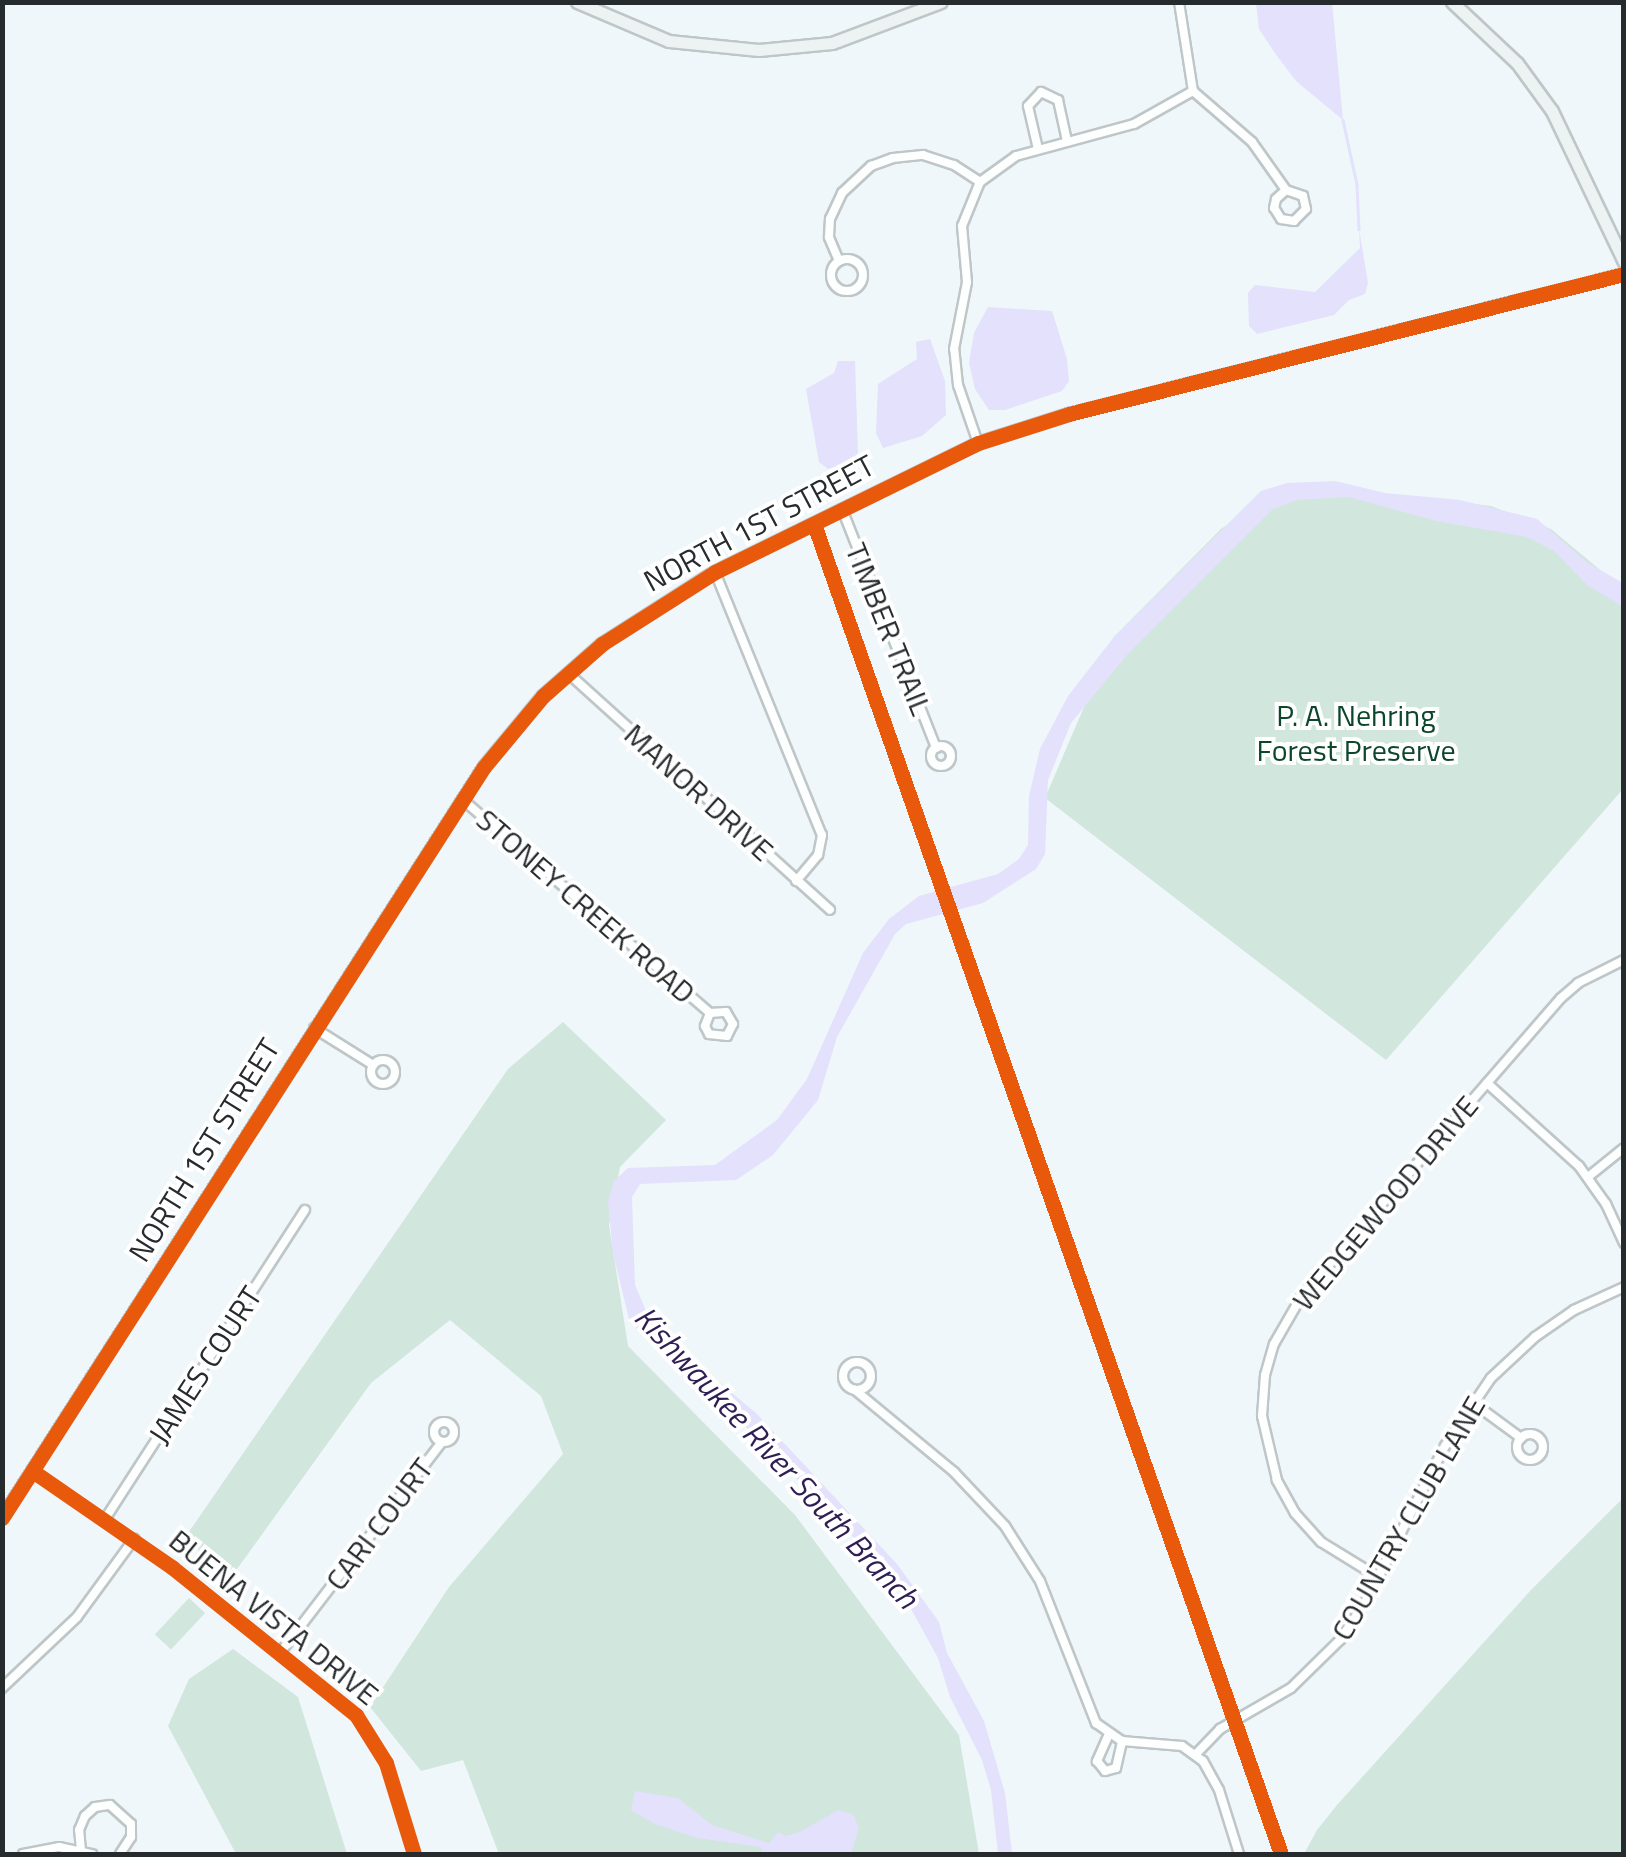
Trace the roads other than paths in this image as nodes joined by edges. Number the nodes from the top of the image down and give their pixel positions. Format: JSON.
{"nodes":[{"id":1,"x":576,"y":2,"type":"edge"},
{"id":2,"x":941,"y":2,"type":"edge"},
{"id":3,"x":1180,"y":2,"type":"edge"},
{"id":4,"x":1452,"y":2,"type":"edge"},
{"id":5,"x":1193,"y":91,"type":"junction"},
{"id":6,"x":1067,"y":141,"type":"junction"},
{"id":7,"x":1038,"y":149,"type":"junction"},
{"id":8,"x":980,"y":182,"type":"junction"},
{"id":9,"x":1286,"y":190,"type":"junction"},
{"id":10,"x":840,"y":261,"type":"junction"},
{"id":11,"x":1624,"y":262,"type":"edge"},
{"id":12,"x":1624,"y":274,"type":"edge"},
{"id":13,"x":978,"y":444,"type":"junction"},
{"id":14,"x":842,"y":509,"type":"junction"},
{"id":15,"x":715,"y":572,"type":"junction"},
{"id":16,"x":568,"y":673,"type":"junction"},
{"id":17,"x":936,"y":748,"type":"dead end"},
{"id":18,"x":462,"y":799,"type":"junction"},
{"id":19,"x":796,"y":881,"type":"junction"},
{"id":20,"x":830,"y":910,"type":"dead end"},
{"id":21,"x":1624,"y":960,"type":"edge"},
{"id":22,"x":710,"y":1013,"type":"dead end"},
{"id":23,"x":314,"y":1028,"type":"junction"},
{"id":24,"x":374,"y":1065,"type":"dead end"},
{"id":25,"x":1487,"y":1084,"type":"junction"},
{"id":26,"x":1624,"y":1148,"type":"edge"},
{"id":27,"x":1588,"y":1177,"type":"junction"},
{"id":28,"x":305,"y":1210,"type":"dead end"},
{"id":29,"x":1624,"y":1243,"type":"edge"},
{"id":30,"x":1624,"y":1286,"type":"edge"},
{"id":31,"x":854,"y":1390,"type":"dead end"},
{"id":32,"x":1472,"y":1402,"type":"junction"},
{"id":33,"x":1520,"y":1438,"type":"dead end"},
{"id":34,"x":442,"y":1442,"type":"dead end"},
{"id":35,"x":34,"y":1472,"type":"junction"},
{"id":36,"x":2,"y":1518,"type":"edge"},
{"id":37,"x":105,"y":1519,"type":"junction"},
{"id":38,"x":134,"y":1539,"type":"junction"},
{"id":39,"x":1378,"y":1578,"type":"junction"},
{"id":40,"x":280,"y":1653,"type":"junction"},
{"id":41,"x":2,"y":1688,"type":"edge"},
{"id":42,"x":1110,"y":1734,"type":"junction"},
{"id":43,"x":1122,"y":1742,"type":"junction"},
{"id":44,"x":1196,"y":1754,"type":"junction"},
{"id":45,"x":81,"y":1850,"type":"junction"},
{"id":46,"x":23,"y":1854,"type":"edge"},
{"id":47,"x":92,"y":1854,"type":"edge"},
{"id":48,"x":120,"y":1854,"type":"edge"},
{"id":49,"x":414,"y":1854,"type":"edge"},
{"id":50,"x":1239,"y":1854,"type":"edge"}],
"edges":[{"from":1,"to":2,"type":"main road"},
{"from":3,"to":5,"type":"street"},
{"from":4,"to":11,"type":"main road"},
{"from":5,"to":6,"type":"street"},
{"from":5,"to":9,"type":"street"},
{"from":6,"to":7,"type":"street"},
{"from":6,"to":7,"type":"street"},
{"from":7,"to":8,"type":"street"},
{"from":8,"to":10,"type":"street"},
{"from":8,"to":13,"type":"street"},
{"from":9,"to":9,"type":"street"},
{"from":10,"to":10,"type":"street"},
{"from":12,"to":13,"type":"street","name":"NORTH 1ST STREET"},
{"from":13,"to":14,"type":"street","name":"NORTH 1ST STREET"},
{"from":14,"to":15,"type":"street","name":"NORTH 1ST STREET"},
{"from":14,"to":17,"type":"street","name":"TIMBER TRAIL"},
{"from":15,"to":16,"type":"street","name":"NORTH 1ST STREET"},
{"from":15,"to":19,"type":"street"},
{"from":16,"to":18,"type":"street","name":"NORTH 1ST STREET"},
{"from":16,"to":19,"type":"street","name":"MANOR DRIVE"},
{"from":18,"to":22,"type":"street","name":"STONEY CREEK ROAD"},
{"from":18,"to":23,"type":"street","name":"NORTH 1ST STREET"},
{"from":19,"to":20,"type":"street","name":"MANOR DRIVE"},
{"from":21,"to":25,"type":"street","name":"WEDGEWOOD DRIVE"},
{"from":23,"to":24,"type":"street"},
{"from":23,"to":35,"type":"street","name":"NORTH 1ST STREET"},
{"from":25,"to":27,"type":"street"},
{"from":25,"to":39,"type":"street","name":"WEDGEWOOD DRIVE"},
{"from":26,"to":27,"type":"street"},
{"from":27,"to":29,"type":"street"},
{"from":28,"to":37,"type":"street","name":"JAMES COURT"},
{"from":30,"to":32,"type":"street","name":"COUNTRY CLUB LANE"},
{"from":31,"to":42,"type":"street"},
{"from":32,"to":33,"type":"street"},
{"from":32,"to":39,"type":"street","name":"COUNTRY CLUB LANE"},
{"from":34,"to":40,"type":"street","name":"CARI COURT"},
{"from":35,"to":36,"type":"street","name":"NORTH 1ST STREET"},
{"from":35,"to":37,"type":"street","name":"BUENA VISTA DRIVE"},
{"from":37,"to":38,"type":"street","name":"BUENA VISTA DRIVE"},
{"from":38,"to":40,"type":"street","name":"BUENA VISTA DRIVE"},
{"from":38,"to":41,"type":"street"},
{"from":39,"to":44,"type":"street","name":"COUNTRY CLUB LANE"},
{"from":40,"to":49,"type":"street","name":"BUENA VISTA DRIVE"},
{"from":42,"to":43,"type":"street"},
{"from":42,"to":43,"type":"street"},
{"from":43,"to":44,"type":"street"},
{"from":44,"to":50,"type":"street"},
{"from":45,"to":46,"type":"street"},
{"from":45,"to":47,"type":"street"},
{"from":45,"to":48,"type":"street"}]}
